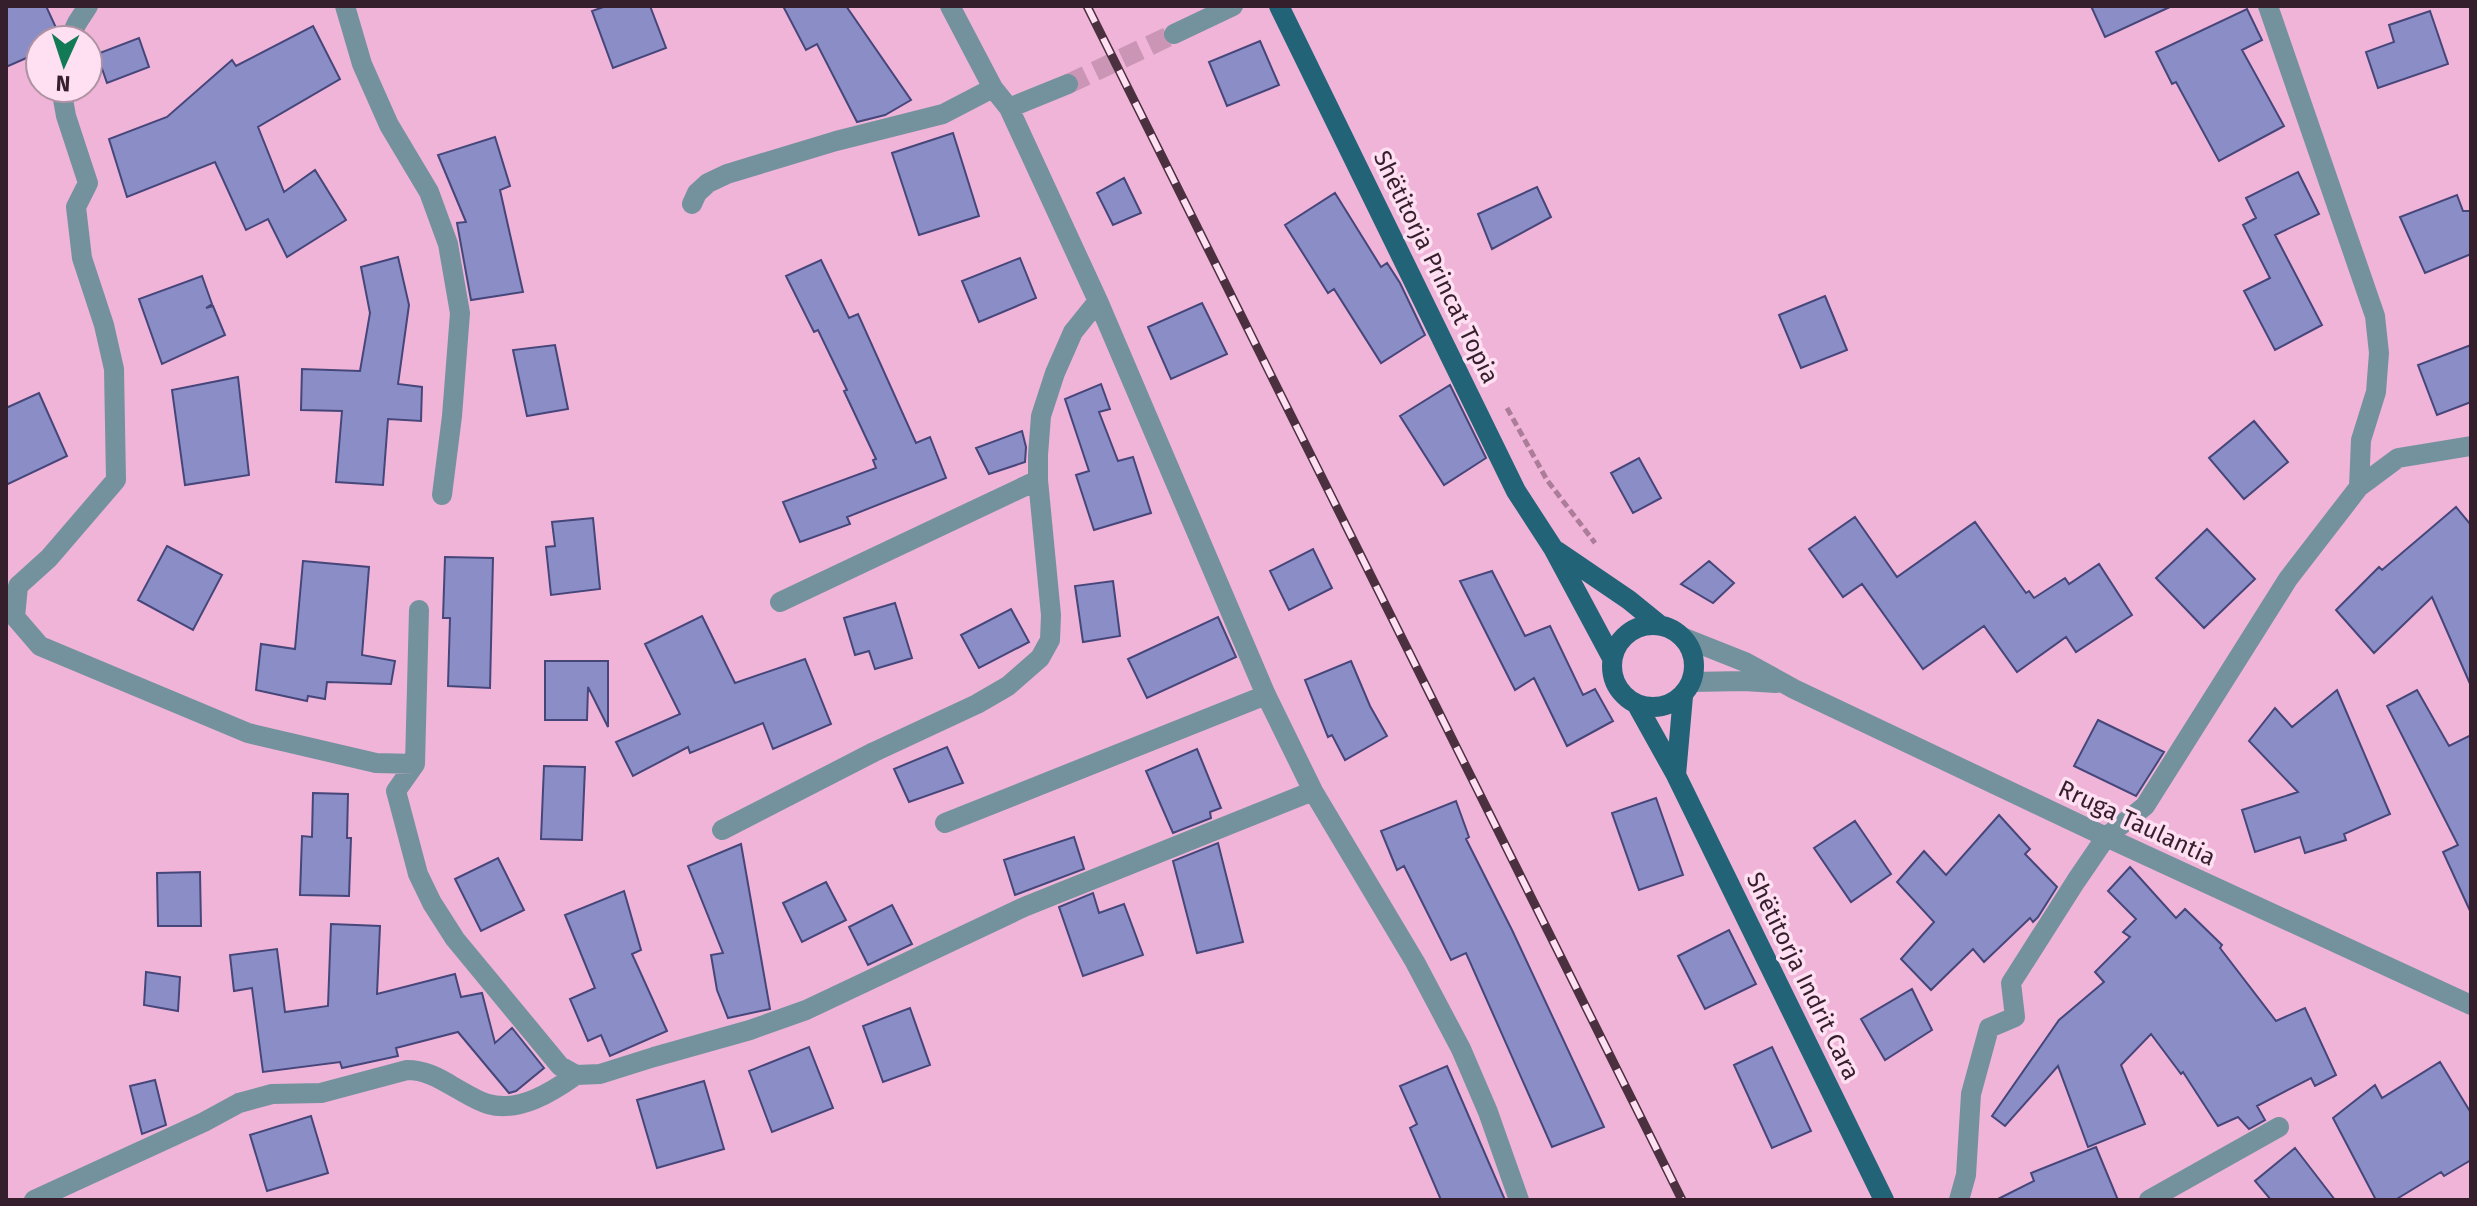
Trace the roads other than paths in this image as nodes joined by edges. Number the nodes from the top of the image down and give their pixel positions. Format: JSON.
{"nodes":[{"id":1,"x":88,"y":6,"type":"edge"},
{"id":2,"x":345,"y":6,"type":"edge"},
{"id":3,"x":950,"y":6,"type":"edge"},
{"id":4,"x":1233,"y":6,"type":"edge"},
{"id":5,"x":1279,"y":6,"type":"edge"},
{"id":6,"x":2268,"y":6,"type":"edge"},
{"id":7,"x":77,"y":24,"type":"edge"},
{"id":8,"x":1174,"y":34,"type":"tunnel mouth"},
{"id":9,"x":1068,"y":84,"type":"tunnel mouth"},
{"id":10,"x":993,"y":88,"type":"junction"},
{"id":11,"x":64,"y":104,"type":"edge"},
{"id":12,"x":1009,"y":108,"type":"junction"},
{"id":13,"x":692,"y":204,"type":"dead end"},
{"id":14,"x":1098,"y":301,"type":"junction"},
{"id":15,"x":2471,"y":446,"type":"edge"},
{"id":16,"x":1038,"y":480,"type":"junction"},
{"id":17,"x":2359,"y":487,"type":"junction"},
{"id":18,"x":442,"y":495,"type":"dead end"},
{"id":19,"x":1553,"y":548,"type":"junction"},
{"id":20,"x":780,"y":602,"type":"dead end"},
{"id":21,"x":419,"y":610,"type":"dead end"},
{"id":22,"x":1661,"y":626,"type":"junction"},
{"id":23,"x":1682,"y":637,"type":"junction"},
{"id":24,"x":1612,"y":658,"type":"junction"},
{"id":25,"x":1784,"y":684,"type":"junction"},
{"id":26,"x":1687,"y":689,"type":"junction"},
{"id":27,"x":1266,"y":695,"type":"junction"},
{"id":28,"x":1637,"y":705,"type":"junction"},
{"id":29,"x":415,"y":764,"type":"junction"},
{"id":30,"x":1676,"y":775,"type":"junction"},
{"id":31,"x":1313,"y":791,"type":"junction"},
{"id":32,"x":945,"y":823,"type":"dead end"},
{"id":33,"x":722,"y":830,"type":"dead end"},
{"id":34,"x":2106,"y":837,"type":"junction"},
{"id":35,"x":2471,"y":1005,"type":"edge"},
{"id":36,"x":576,"y":1075,"type":"junction"},
{"id":37,"x":2279,"y":1127,"type":"dead end"},
{"id":38,"x":34,"y":1200,"type":"edge"},
{"id":39,"x":1519,"y":1200,"type":"edge"},
{"id":40,"x":1884,"y":1200,"type":"edge"},
{"id":41,"x":1959,"y":1200,"type":"edge"},
{"id":42,"x":2149,"y":1200,"type":"edge"}],
"edges":[{"from":1,"to":7,"type":"street"},
{"from":2,"to":18,"type":"street"},
{"from":3,"to":10,"type":"street"},
{"from":4,"to":8,"type":"street"},
{"from":5,"to":19,"type":"main road","name":"Shëtitorja Princat Topia"},
{"from":6,"to":17,"type":"street"},
{"from":9,"to":12,"type":"street"},
{"from":10,"to":12,"type":"street"},
{"from":10,"to":13,"type":"street"},
{"from":11,"to":29,"type":"street"},
{"from":12,"to":14,"type":"street"},
{"from":14,"to":16,"type":"street"},
{"from":14,"to":27,"type":"street"},
{"from":15,"to":17,"type":"street"},
{"from":16,"to":20,"type":"street"},
{"from":16,"to":33,"type":"street"},
{"from":17,"to":34,"type":"street"},
{"from":19,"to":22,"type":"main road","name":"Shëtitorja Princat Topia"},
{"from":19,"to":24,"type":"main road","name":"Shëtitorja Princat Topia"},
{"from":21,"to":29,"type":"street"},
{"from":22,"to":23,"type":"main road"},
{"from":22,"to":24,"type":"main road"},
{"from":23,"to":25,"type":"street","name":"Rruga Taulantia"},
{"from":23,"to":26,"type":"main road"},
{"from":24,"to":28,"type":"main road"},
{"from":25,"to":26,"type":"street","name":"Rruga Taulantia"},
{"from":25,"to":34,"type":"street","name":"Rruga Taulantia"},
{"from":26,"to":28,"type":"main road"},
{"from":26,"to":30,"type":"main road"},
{"from":27,"to":31,"type":"street"},
{"from":27,"to":32,"type":"street"},
{"from":28,"to":30,"type":"main road","name":"Shëtitorja Indrit Cara"},
{"from":29,"to":36,"type":"street"},
{"from":30,"to":40,"type":"main road","name":"Shëtitorja Indrit Cara"},
{"from":31,"to":36,"type":"street"},
{"from":31,"to":39,"type":"street"},
{"from":34,"to":35,"type":"street","name":"Rruga Taulantia"},
{"from":34,"to":41,"type":"street"},
{"from":36,"to":38,"type":"street"},
{"from":37,"to":42,"type":"street"}]}
